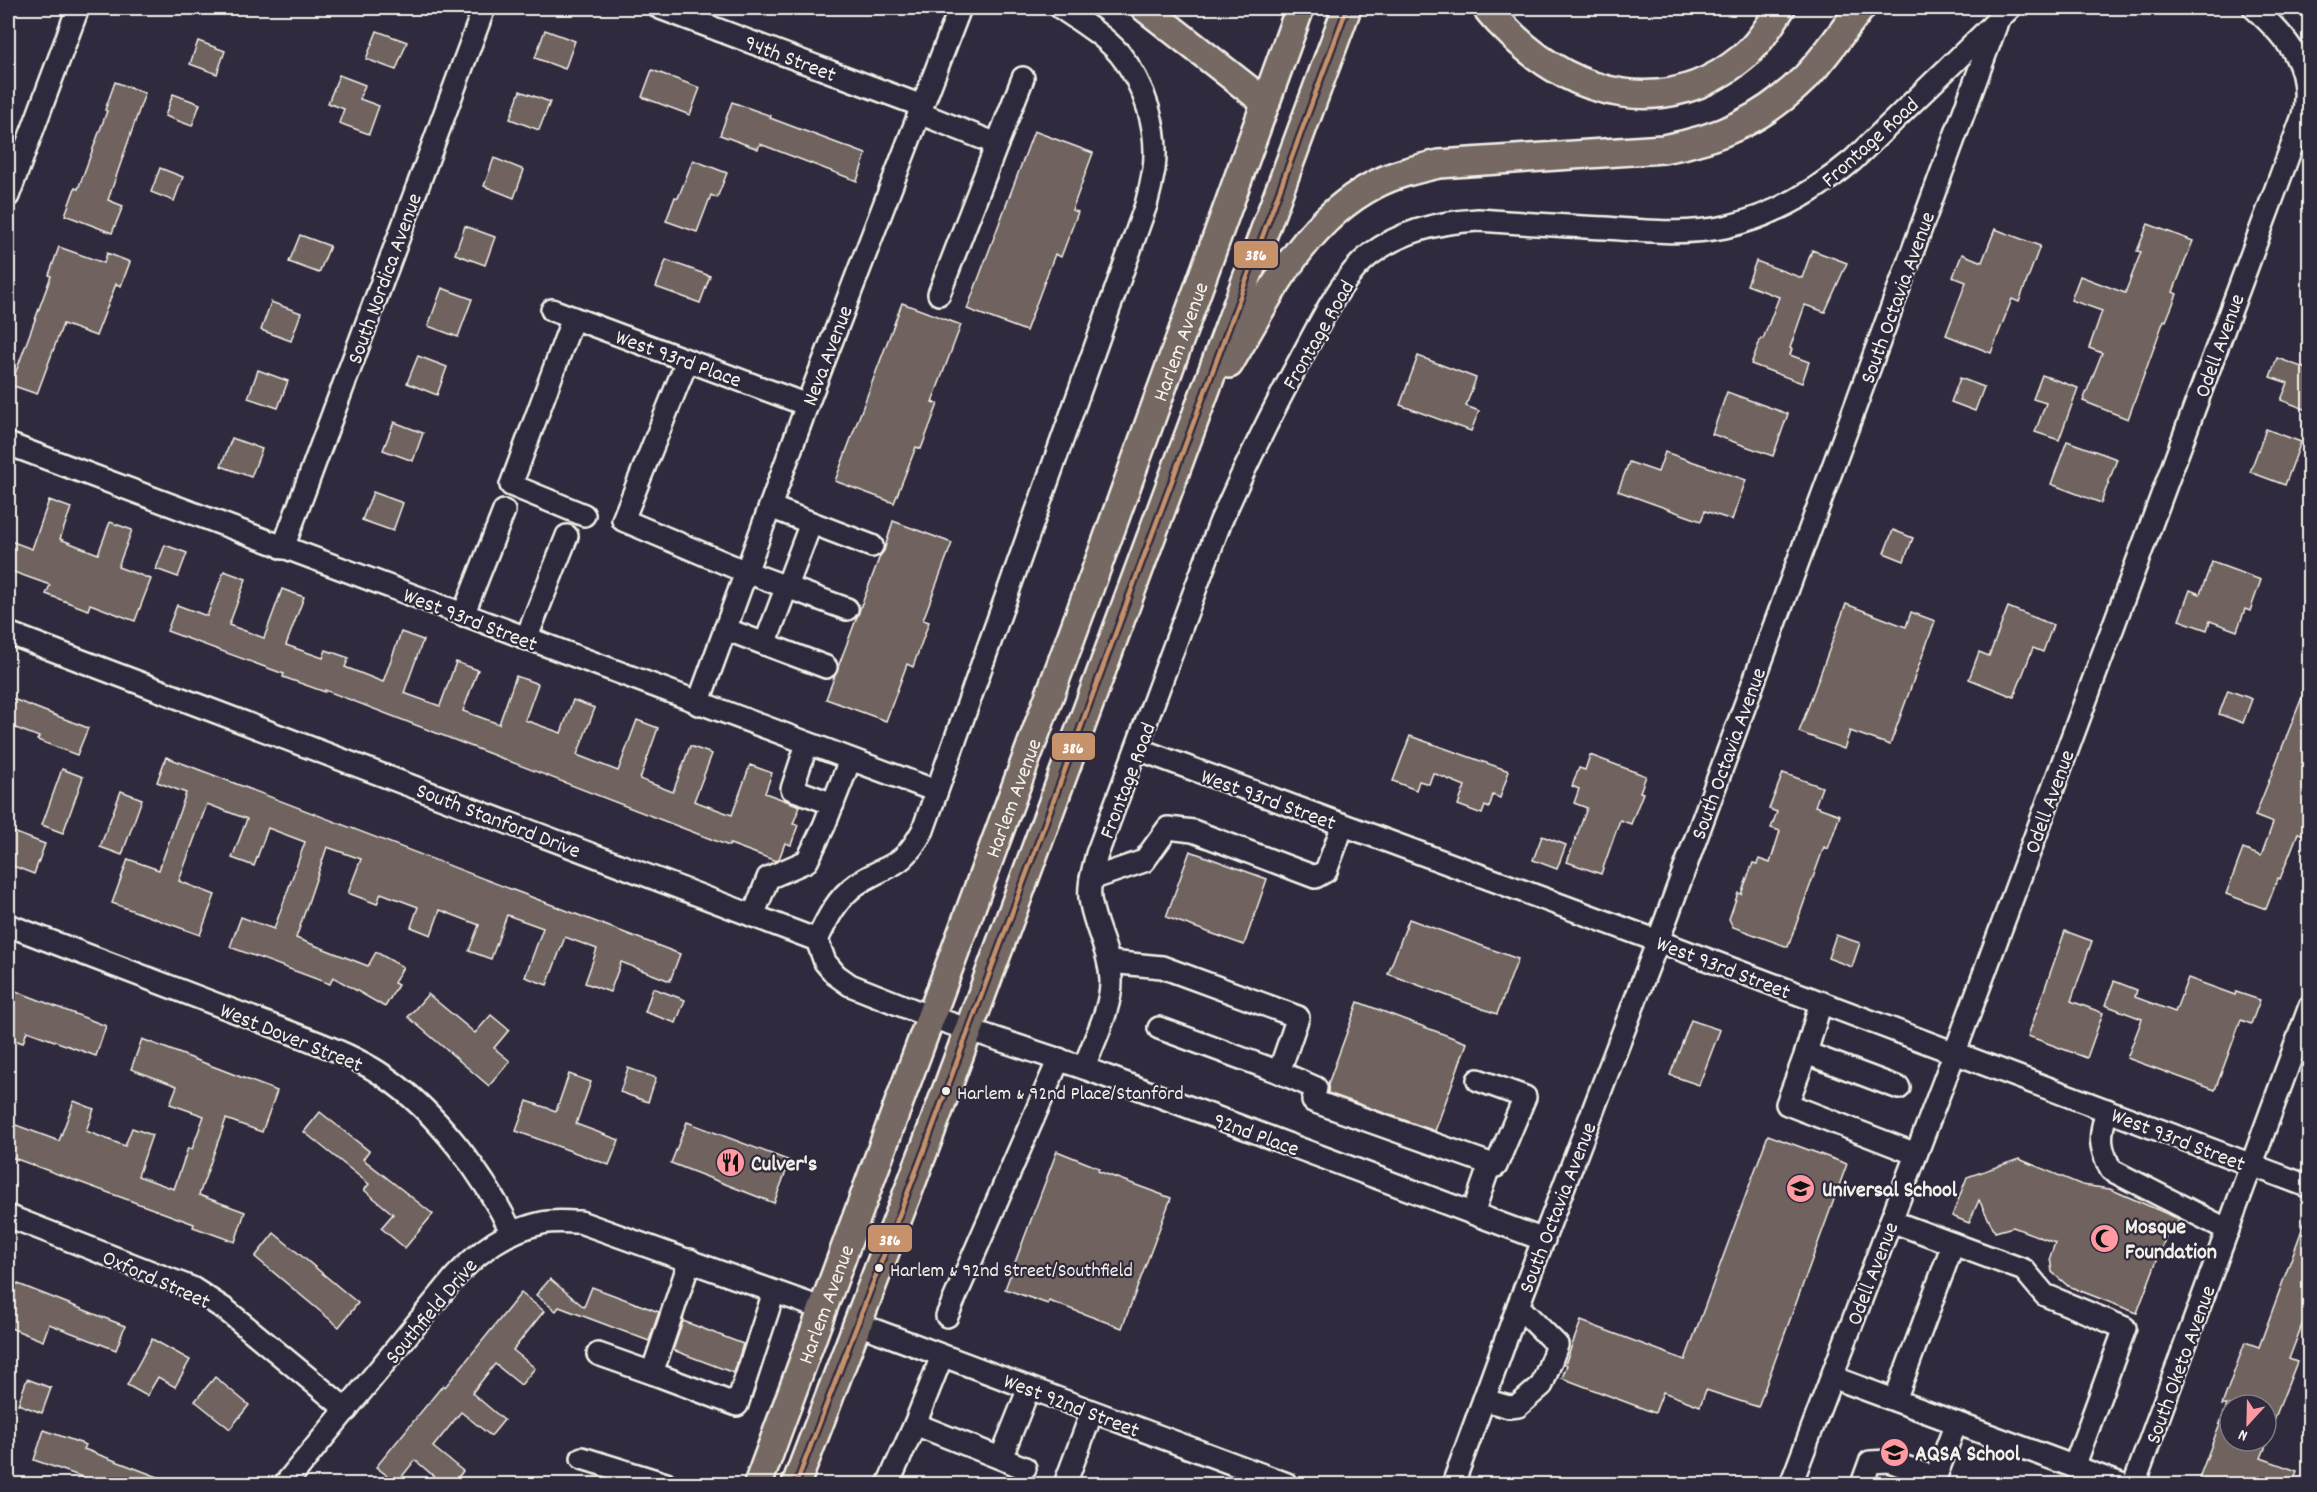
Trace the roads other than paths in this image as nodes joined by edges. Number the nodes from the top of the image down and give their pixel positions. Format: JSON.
{"nodes":[{"id":1,"x":78,"y":8,"type":"edge"},
{"id":2,"x":484,"y":8,"type":"edge"},
{"id":3,"x":960,"y":8,"type":"edge"},
{"id":4,"x":1061,"y":8,"type":"edge"},
{"id":5,"x":1145,"y":8,"type":"edge"},
{"id":6,"x":1300,"y":8,"type":"edge"},
{"id":7,"x":1347,"y":8,"type":"edge"},
{"id":8,"x":1487,"y":8,"type":"edge"},
{"id":9,"x":1781,"y":8,"type":"edge"},
{"id":10,"x":1861,"y":8,"type":"edge"},
{"id":11,"x":2254,"y":8,"type":"edge"},
{"id":12,"x":666,"y":9,"type":"edge"},
{"id":13,"x":2004,"y":13,"type":"edge"},
{"id":14,"x":1023,"y":78,"type":"dead end"},
{"id":15,"x":1266,"y":103,"type":"junction"},
{"id":16,"x":921,"y":109,"type":"junction"},
{"id":17,"x":997,"y":144,"type":"junction"},
{"id":18,"x":8,"y":196,"type":"edge"},
{"id":19,"x":939,"y":294,"type":"dead end"},
{"id":20,"x":552,"y":310,"type":"dead end"},
{"id":21,"x":573,"y":318,"type":"junction"},
{"id":22,"x":687,"y":361,"type":"junction"},
{"id":23,"x":807,"y":405,"type":"junction"},
{"id":24,"x":1191,"y":430,"type":"junction"},
{"id":25,"x":8,"y":444,"type":"edge"},
{"id":26,"x":770,"y":507,"type":"junction"},
{"id":27,"x":504,"y":511,"type":"dead end"},
{"id":28,"x":584,"y":514,"type":"dead end"},
{"id":29,"x":811,"y":523,"type":"junction"},
{"id":30,"x":567,"y":536,"type":"dead end"},
{"id":31,"x":872,"y":546,"type":"dead end"},
{"id":32,"x":283,"y":548,"type":"junction"},
{"id":33,"x":746,"y":572,"type":"junction"},
{"id":34,"x":786,"y":587,"type":"junction"},
{"id":35,"x":848,"y":609,"type":"dead end"},
{"id":36,"x":463,"y":615,"type":"junction"},
{"id":37,"x":725,"y":629,"type":"junction"},
{"id":38,"x":8,"y":633,"type":"edge"},
{"id":39,"x":526,"y":639,"type":"junction"},
{"id":40,"x":765,"y":644,"type":"junction"},
{"id":41,"x":826,"y":667,"type":"dead end"},
{"id":42,"x":698,"y":704,"type":"junction"},
{"id":43,"x":807,"y":744,"type":"junction"},
{"id":44,"x":1138,"y":749,"type":"junction"},
{"id":45,"x":850,"y":760,"type":"junction"},
{"id":46,"x":936,"y":791,"type":"junction"},
{"id":47,"x":833,"y":804,"type":"junction"},
{"id":48,"x":1343,"y":825,"type":"junction"},
{"id":49,"x":1091,"y":879,"type":"junction"},
{"id":50,"x":753,"y":916,"type":"junction"},
{"id":51,"x":8,"y":926,"type":"edge"},
{"id":52,"x":817,"y":940,"type":"junction"},
{"id":53,"x":1658,"y":941,"type":"junction"},
{"id":54,"x":1110,"y":962,"type":"junction"},
{"id":55,"x":1821,"y":1002,"type":"junction"},
{"id":56,"x":2310,"y":1006,"type":"edge"},
{"id":57,"x":931,"y":1017,"type":"junction"},
{"id":58,"x":1159,"y":1028,"type":"dead end"},
{"id":59,"x":969,"y":1029,"type":"junction"},
{"id":60,"x":1954,"y":1052,"type":"junction"},
{"id":61,"x":1806,"y":1053,"type":"junction"},
{"id":62,"x":1059,"y":1059,"type":"junction"},
{"id":63,"x":1084,"y":1068,"type":"junction"},
{"id":64,"x":1279,"y":1072,"type":"junction"},
{"id":65,"x":1478,"y":1080,"type":"dead end"},
{"id":66,"x":1899,"y":1088,"type":"dead end"},
{"id":67,"x":2107,"y":1110,"type":"junction"},
{"id":68,"x":1916,"y":1154,"type":"junction"},
{"id":69,"x":1490,"y":1164,"type":"junction"},
{"id":70,"x":2251,"y":1165,"type":"junction"},
{"id":71,"x":2310,"y":1187,"type":"edge"},
{"id":72,"x":1473,"y":1213,"type":"junction"},
{"id":73,"x":8,"y":1216,"type":"edge"},
{"id":74,"x":1891,"y":1221,"type":"junction"},
{"id":75,"x":2228,"y":1230,"type":"junction"},
{"id":76,"x":512,"y":1233,"type":"junction"},
{"id":77,"x":1544,"y":1240,"type":"junction"},
{"id":78,"x":1953,"y":1244,"type":"junction"},
{"id":79,"x":690,"y":1260,"type":"junction"},
{"id":80,"x":774,"y":1292,"type":"junction"},
{"id":81,"x":1518,"y":1306,"type":"junction"},
{"id":82,"x":823,"y":1309,"type":"junction"},
{"id":83,"x":947,"y":1316,"type":"dead end"},
{"id":84,"x":858,"y":1324,"type":"junction"},
{"id":85,"x":598,"y":1354,"type":"dead end"},
{"id":86,"x":942,"y":1356,"type":"junction"},
{"id":87,"x":652,"y":1373,"type":"junction"},
{"id":88,"x":1832,"y":1377,"type":"junction"},
{"id":89,"x":1029,"y":1388,"type":"junction"},
{"id":90,"x":1485,"y":1400,"type":"junction"},
{"id":91,"x":1895,"y":1400,"type":"junction"},
{"id":92,"x":347,"y":1410,"type":"junction"},
{"id":93,"x":1092,"y":1412,"type":"junction"},
{"id":94,"x":1956,"y":1423,"type":"junction"},
{"id":95,"x":915,"y":1424,"type":"junction"},
{"id":96,"x":582,"y":1458,"type":"dead end"},
{"id":97,"x":1001,"y":1458,"type":"junction"},
{"id":98,"x":2074,"y":1467,"type":"junction"},
{"id":99,"x":1025,"y":1468,"type":"dead end"},
{"id":100,"x":1934,"y":1481,"type":"edge"},
{"id":101,"x":285,"y":1485,"type":"edge"},
{"id":102,"x":666,"y":1485,"type":"edge"},
{"id":103,"x":758,"y":1485,"type":"edge"},
{"id":104,"x":796,"y":1485,"type":"edge"},
{"id":105,"x":888,"y":1485,"type":"edge"},
{"id":106,"x":1065,"y":1485,"type":"edge"},
{"id":107,"x":1287,"y":1485,"type":"edge"},
{"id":108,"x":1453,"y":1485,"type":"edge"},
{"id":109,"x":1791,"y":1485,"type":"edge"},
{"id":110,"x":1862,"y":1485,"type":"edge"},
{"id":111,"x":2121,"y":1485,"type":"edge"},
{"id":112,"x":2134,"y":1485,"type":"edge"}],
"edges":[{"from":1,"to":18,"type":"street"},
{"from":2,"to":32,"type":"street","name":"South Nordica Avenue"},
{"from":3,"to":16,"type":"street","name":"Neva Avenue"},
{"from":4,"to":46,"type":"street"},
{"from":5,"to":15,"type":"main road"},
{"from":6,"to":15,"type":"main road","name":"Harlem Avenue"},
{"from":7,"to":24,"type":"main road","name":"Harlem Avenue"},
{"from":8,"to":9,"type":"main road"},
{"from":10,"to":24,"type":"main road"},
{"from":11,"to":60,"type":"street","name":"Odell Avenue"},
{"from":12,"to":16,"type":"street","name":"94th Street"},
{"from":13,"to":44,"type":"street","name":"Frontage Road"},
{"from":13,"to":53,"type":"street","name":"South Octavia Avenue"},
{"from":14,"to":17,"type":"street"},
{"from":15,"to":57,"type":"main road","name":"Harlem Avenue"},
{"from":16,"to":17,"type":"street","name":"94th Street"},
{"from":16,"to":23,"type":"street","name":"Neva Avenue"},
{"from":17,"to":19,"type":"street"},
{"from":20,"to":21,"type":"street","name":"West 93rd Place"},
{"from":21,"to":22,"type":"street","name":"West 93rd Place"},
{"from":21,"to":28,"type":"street"},
{"from":22,"to":23,"type":"street","name":"West 93rd Place"},
{"from":22,"to":33,"type":"street"},
{"from":23,"to":26,"type":"street","name":"Neva Avenue"},
{"from":24,"to":59,"type":"main road","name":"Harlem Avenue"},
{"from":25,"to":32,"type":"street","name":"West 93rd Street"},
{"from":26,"to":29,"type":"street"},
{"from":26,"to":33,"type":"street","name":"Neva Avenue"},
{"from":27,"to":36,"type":"street"},
{"from":29,"to":31,"type":"street"},
{"from":29,"to":34,"type":"street"},
{"from":30,"to":39,"type":"street"},
{"from":32,"to":36,"type":"street","name":"West 93rd Street"},
{"from":33,"to":34,"type":"street"},
{"from":33,"to":37,"type":"street","name":"Neva Avenue"},
{"from":34,"to":35,"type":"street"},
{"from":34,"to":40,"type":"street"},
{"from":36,"to":39,"type":"street","name":"West 93rd Street"},
{"from":37,"to":40,"type":"street"},
{"from":37,"to":42,"type":"street","name":"Neva Avenue"},
{"from":38,"to":50,"type":"street","name":"South Stanford Drive"},
{"from":39,"to":42,"type":"street","name":"West 93rd Street"},
{"from":40,"to":41,"type":"street"},
{"from":42,"to":43,"type":"street","name":"West 93rd Street"},
{"from":43,"to":45,"type":"street","name":"West 93rd Street"},
{"from":43,"to":47,"type":"street"},
{"from":44,"to":48,"type":"street","name":"West 93rd Street"},
{"from":44,"to":49,"type":"street","name":"Frontage Road"},
{"from":45,"to":46,"type":"street","name":"West 93rd Street"},
{"from":45,"to":47,"type":"street"},
{"from":46,"to":52,"type":"street"},
{"from":47,"to":50,"type":"street"},
{"from":48,"to":49,"type":"street"},
{"from":48,"to":53,"type":"street","name":"West 93rd Street"},
{"from":49,"to":54,"type":"street","name":"Frontage Road"},
{"from":50,"to":52,"type":"street","name":"South Stanford Drive"},
{"from":51,"to":76,"type":"street","name":"West Dover Street"},
{"from":52,"to":57,"type":"street"},
{"from":53,"to":55,"type":"street","name":"West 93rd Street"},
{"from":53,"to":77,"type":"street","name":"South Octavia Avenue"},
{"from":54,"to":63,"type":"street","name":"Frontage Road"},
{"from":54,"to":64,"type":"street"},
{"from":55,"to":60,"type":"street","name":"West 93rd Street"},
{"from":55,"to":61,"type":"street"},
{"from":56,"to":70,"type":"street","name":"South Oketo Avenue"},
{"from":57,"to":59,"type":"street"},
{"from":57,"to":82,"type":"main road","name":"Harlem Avenue"},
{"from":58,"to":64,"type":"street"},
{"from":59,"to":62,"type":"street","name":"92nd Place"},
{"from":59,"to":84,"type":"main road","name":"Harlem Avenue"},
{"from":60,"to":67,"type":"street","name":"West 93rd Street"},
{"from":60,"to":68,"type":"street","name":"Odell Avenue"},
{"from":61,"to":66,"type":"street"},
{"from":61,"to":68,"type":"street"},
{"from":62,"to":63,"type":"street","name":"92nd Place"},
{"from":62,"to":83,"type":"street"},
{"from":63,"to":72,"type":"street","name":"92nd Place"},
{"from":64,"to":69,"type":"street"},
{"from":65,"to":69,"type":"street"},
{"from":67,"to":70,"type":"street","name":"West 93rd Street"},
{"from":67,"to":75,"type":"street"},
{"from":68,"to":74,"type":"street","name":"Odell Avenue"},
{"from":69,"to":72,"type":"street"},
{"from":70,"to":71,"type":"street","name":"West 93rd Street"},
{"from":70,"to":75,"type":"street","name":"South Oketo Avenue"},
{"from":72,"to":77,"type":"street","name":"92nd Place"},
{"from":73,"to":92,"type":"street","name":"Oxford Street"},
{"from":74,"to":78,"type":"street"},
{"from":74,"to":88,"type":"street","name":"Odell Avenue"},
{"from":75,"to":112,"type":"street","name":"South Oketo Avenue"},
{"from":76,"to":79,"type":"street","name":"Southfield Drive"},
{"from":76,"to":92,"type":"street","name":"Southfield Drive"},
{"from":77,"to":81,"type":"street","name":"South Octavia Avenue"},
{"from":78,"to":91,"type":"street"},
{"from":78,"to":98,"type":"street"},
{"from":79,"to":80,"type":"street","name":"Southfield Drive"},
{"from":79,"to":87,"type":"street"},
{"from":80,"to":82,"type":"street","name":"Southfield Drive"},
{"from":80,"to":87,"type":"street"},
{"from":81,"to":90,"type":"street","name":"South Octavia Avenue"},
{"from":81,"to":90,"type":"street"},
{"from":82,"to":103,"type":"main road","name":"Harlem Avenue"},
{"from":84,"to":86,"type":"street","name":"West 92nd Street"},
{"from":84,"to":104,"type":"main road","name":"Harlem Avenue"},
{"from":85,"to":87,"type":"street"},
{"from":86,"to":89,"type":"street","name":"West 92nd Street"},
{"from":86,"to":95,"type":"street"},
{"from":88,"to":91,"type":"street"},
{"from":88,"to":109,"type":"street","name":"Odell Avenue"},
{"from":89,"to":93,"type":"street","name":"West 92nd Street"},
{"from":89,"to":97,"type":"street"},
{"from":90,"to":108,"type":"street","name":"South Octavia Avenue"},
{"from":91,"to":94,"type":"street"},
{"from":92,"to":101,"type":"street","name":"Southfield Drive"},
{"from":93,"to":106,"type":"street"},
{"from":93,"to":107,"type":"street","name":"West 92nd Street"},
{"from":94,"to":98,"type":"street"},
{"from":94,"to":100,"type":"street"},
{"from":95,"to":97,"type":"street"},
{"from":95,"to":105,"type":"street"},
{"from":96,"to":102,"type":"street"},
{"from":97,"to":99,"type":"street"},
{"from":98,"to":111,"type":"street"},
{"from":100,"to":110,"type":"street"}]}
